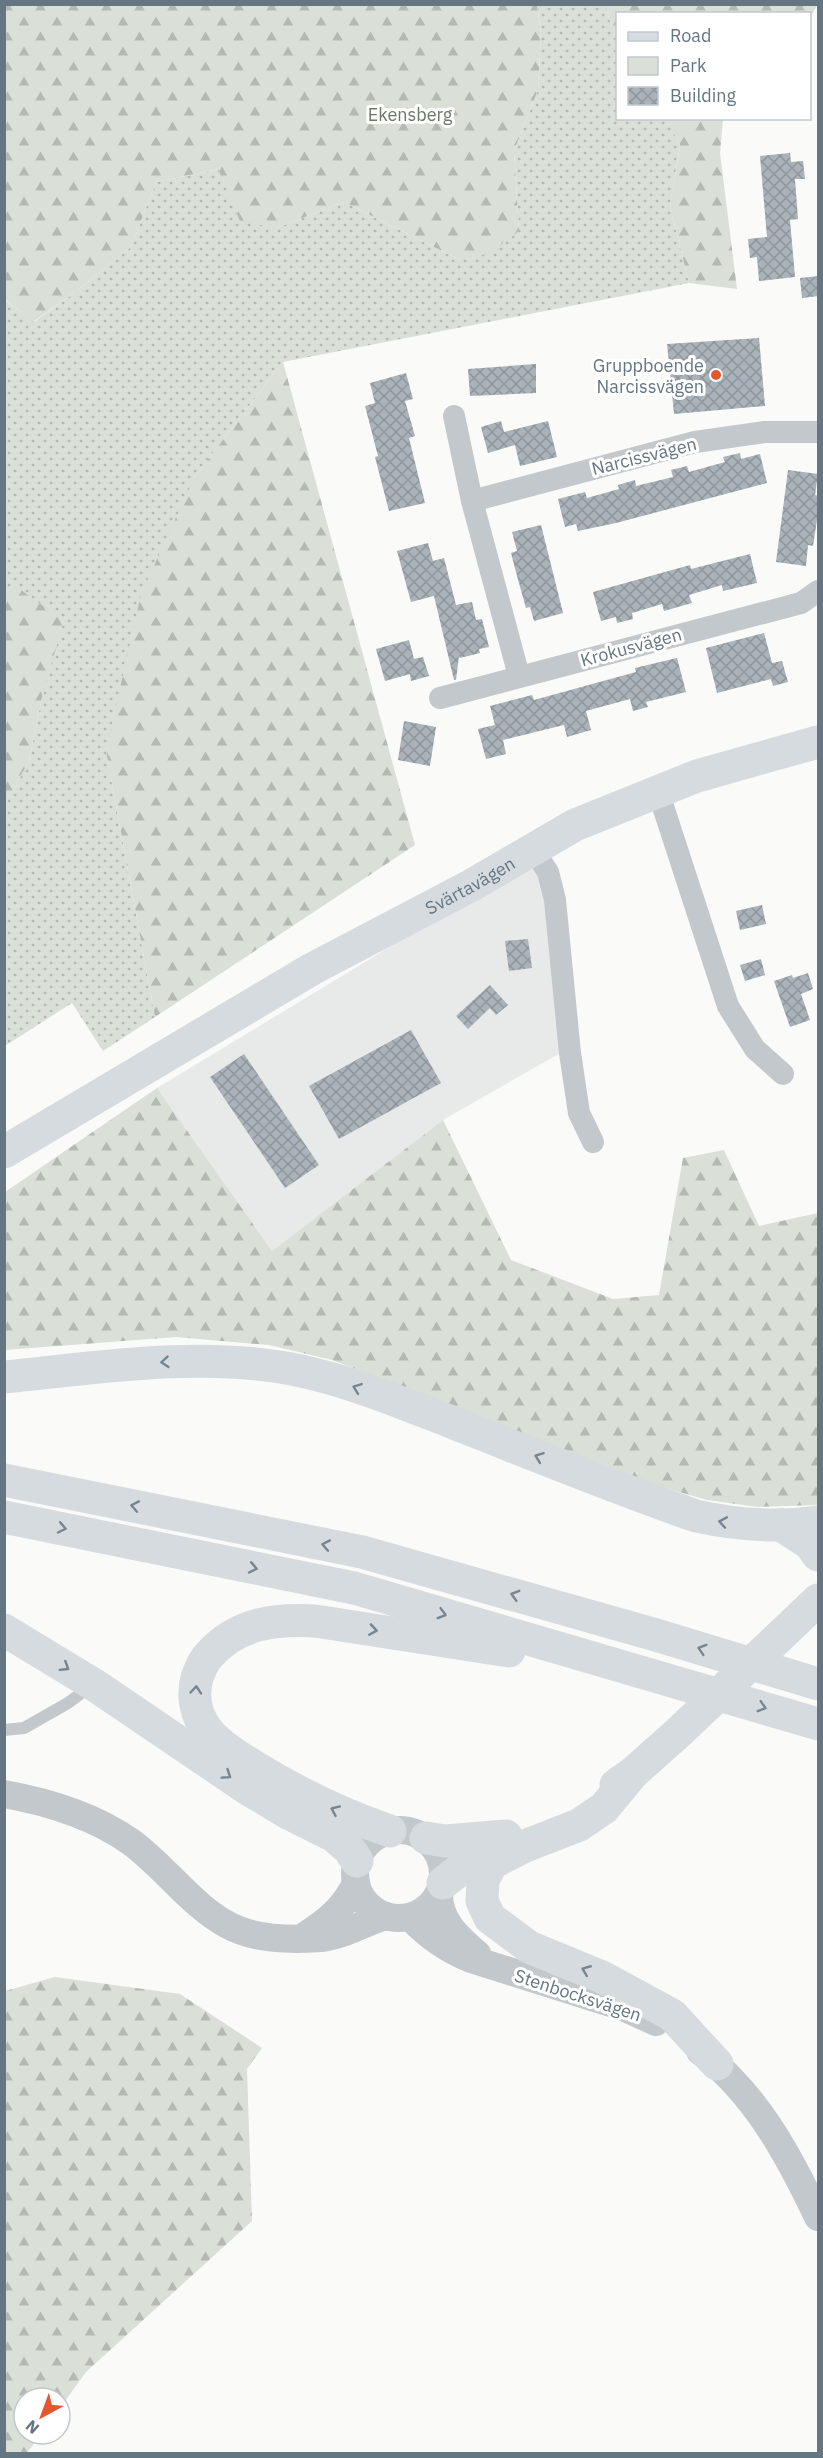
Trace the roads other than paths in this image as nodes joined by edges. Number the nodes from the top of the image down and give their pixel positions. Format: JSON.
{"nodes":[{"id":1,"x":454,"y":416,"type":"dead end"},
{"id":2,"x":819,"y":432,"type":"edge"},
{"id":3,"x":472,"y":501,"type":"junction"},
{"id":4,"x":819,"y":591,"type":"edge"},
{"id":5,"x":519,"y":676,"type":"junction"},
{"id":6,"x":440,"y":698,"type":"dead end"},
{"id":7,"x":819,"y":742,"type":"edge"},
{"id":8,"x":658,"y":791,"type":"junction"},
{"id":9,"x":532,"y":848,"type":"junction"},
{"id":10,"x":783,"y":1074,"type":"dead end"},
{"id":11,"x":593,"y":1142,"type":"dead end"},
{"id":12,"x":4,"y":1152,"type":"edge"},
{"id":13,"x":4,"y":1377,"type":"edge"},
{"id":14,"x":4,"y":1480,"type":"edge"},
{"id":15,"x":4,"y":1517,"type":"edge"},
{"id":16,"x":819,"y":1522,"type":"edge"},
{"id":17,"x":781,"y":1526,"type":"junction"},
{"id":18,"x":819,"y":1555,"type":"edge"},
{"id":19,"x":819,"y":1600,"type":"edge"},
{"id":20,"x":4,"y":1630,"type":"edge"},
{"id":21,"x":645,"y":1672,"type":"junction"},
{"id":22,"x":93,"y":1684,"type":"junction"},
{"id":23,"x":819,"y":1684,"type":"edge"},
{"id":24,"x":819,"y":1724,"type":"edge"},
{"id":25,"x":4,"y":1730,"type":"edge"},
{"id":26,"x":633,"y":1773,"type":"junction"},
{"id":27,"x":4,"y":1794,"type":"edge"},
{"id":28,"x":390,"y":1831,"type":"junction"},
{"id":29,"x":522,"y":1833,"type":"junction"},
{"id":30,"x":426,"y":1838,"type":"junction"},
{"id":31,"x":357,"y":1872,"type":"junction"},
{"id":32,"x":441,"y":1888,"type":"junction"},
{"id":33,"x":398,"y":1916,"type":"junction"},
{"id":34,"x":302,"y":1938,"type":"junction"},
{"id":35,"x":492,"y":1967,"type":"junction"},
{"id":36,"x":717,"y":2064,"type":"junction"},
{"id":37,"x":819,"y":2217,"type":"edge"}],
"edges":[{"from":1,"to":3,"type":"street"},
{"from":2,"to":3,"type":"street","name":"Narcissvägen"},
{"from":3,"to":5,"type":"street"},
{"from":4,"to":5,"type":"street","name":"Krokusvägen"},
{"from":5,"to":6,"type":"street","name":"Krokusvägen"},
{"from":7,"to":8,"type":"main road","name":"Svärtavägen"},
{"from":8,"to":9,"type":"main road","name":"Svärtavägen"},
{"from":8,"to":10,"type":"street"},
{"from":9,"to":11,"type":"street"},
{"from":9,"to":12,"type":"main road","name":"Svärtavägen"},
{"from":17,"to":13,"type":"main road","one_way":true},
{"from":23,"to":14,"type":"main road","one_way":true},
{"from":15,"to":21,"type":"main road","one_way":true},
{"from":16,"to":17,"type":"main road"},
{"from":17,"to":18,"type":"main road"},
{"from":19,"to":26,"type":"main road"},
{"from":20,"to":22,"type":"main road","one_way":true},
{"from":21,"to":24,"type":"main road","one_way":true},
{"from":28,"to":21,"type":"main road","one_way":true},
{"from":22,"to":25,"type":"lane"},
{"from":22,"to":31,"type":"main road","one_way":true},
{"from":26,"to":29,"type":"main road"},
{"from":36,"to":26,"type":"main road","one_way":true},
{"from":27,"to":34,"type":"street"},
{"from":28,"to":30,"type":"street"},
{"from":28,"to":31,"type":"street"},
{"from":29,"to":30,"type":"main road"},
{"from":29,"to":32,"type":"main road"},
{"from":30,"to":32,"type":"street"},
{"from":31,"to":33,"type":"street"},
{"from":31,"to":34,"type":"street"},
{"from":32,"to":33,"type":"street"},
{"from":32,"to":35,"type":"street","name":"Stenbocksvägen"},
{"from":33,"to":34,"type":"street"},
{"from":33,"to":35,"type":"street","name":"Stenbocksvägen"},
{"from":35,"to":36,"type":"street","name":"Stenbocksvägen"},
{"from":36,"to":37,"type":"street","name":"Stenbocksvägen"}]}
